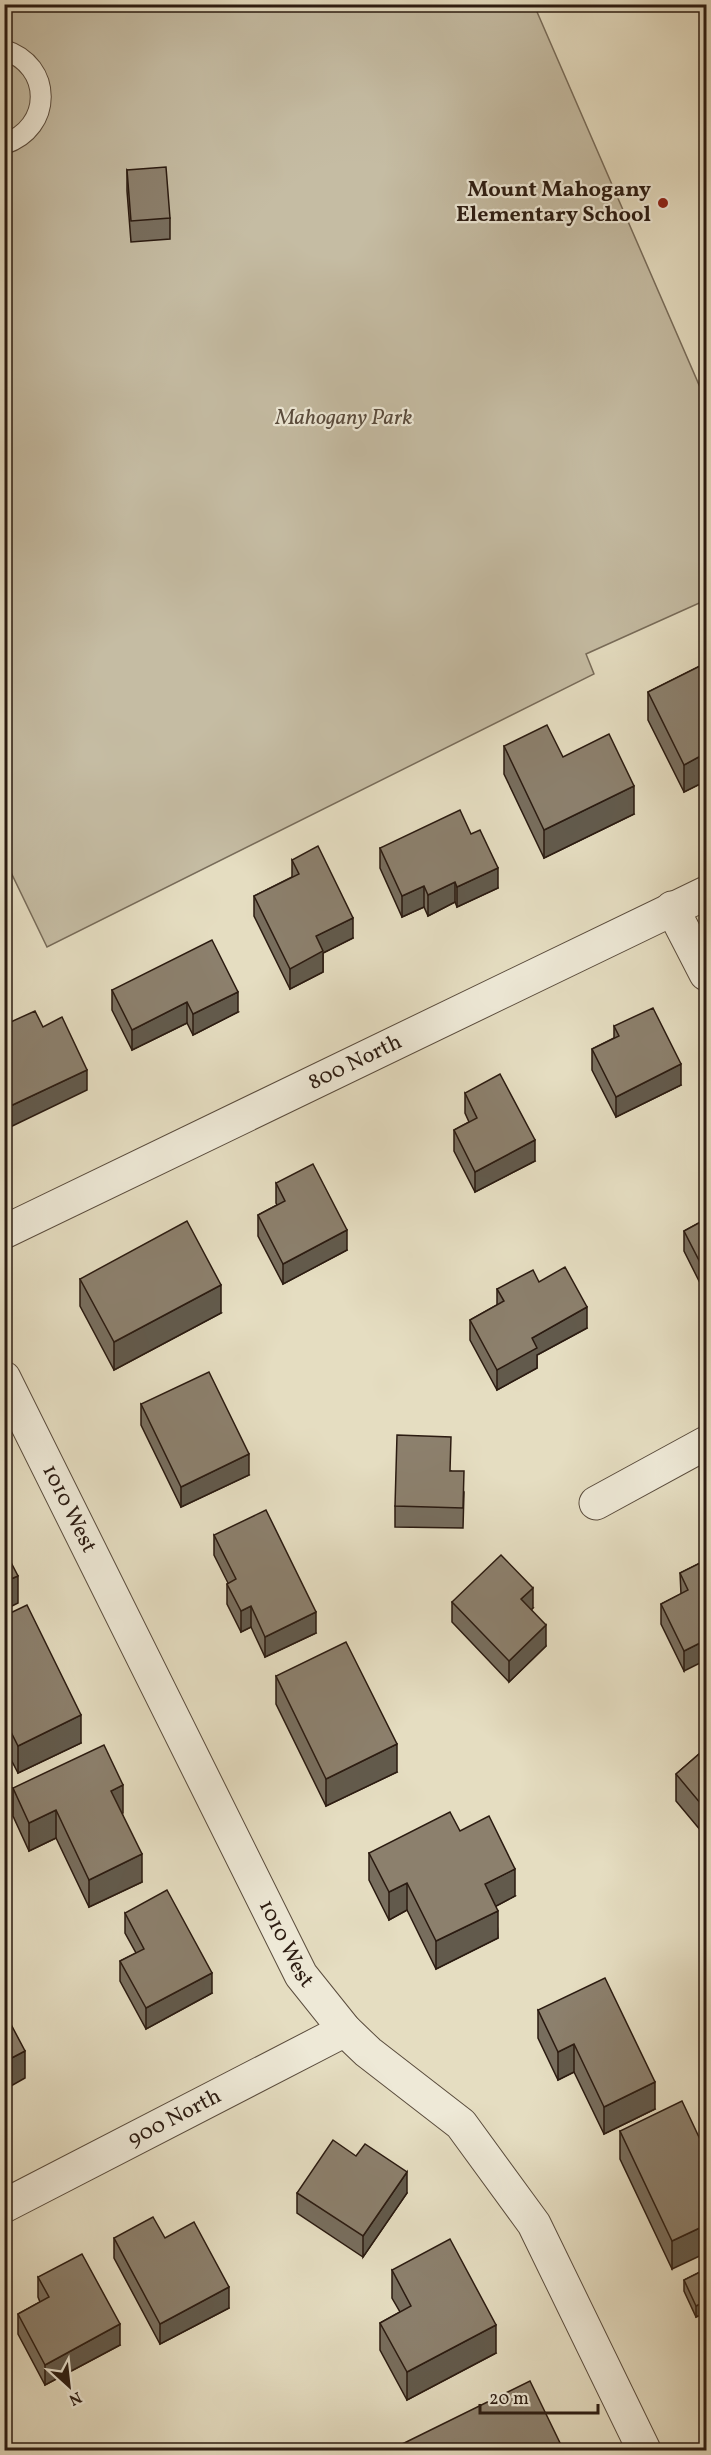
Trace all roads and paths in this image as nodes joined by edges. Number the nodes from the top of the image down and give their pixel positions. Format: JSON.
{"nodes":[{"id":1,"x":4,"y":50,"type":"edge"},
{"id":2,"x":4,"y":144,"type":"edge"},
{"id":3,"x":706,"y":893,"type":"edge"},
{"id":4,"x":672,"y":908,"type":"junction"},
{"id":5,"x":706,"y":974,"type":"edge"},
{"id":6,"x":4,"y":1232,"type":"edge"},
{"id":7,"x":4,"y":1378,"type":"edge"},
{"id":8,"x":706,"y":1443,"type":"edge"},
{"id":9,"x":596,"y":1503,"type":"dead end"},
{"id":10,"x":345,"y":2031,"type":"junction"},
{"id":11,"x":4,"y":2206,"type":"edge"},
{"id":12,"x":644,"y":2451,"type":"edge"}],
"edges":[{"from":1,"to":2,"type":"lane"},
{"from":3,"to":4,"type":"street","name":"800 North"},
{"from":4,"to":5,"type":"street"},
{"from":4,"to":6,"type":"street","name":"800 North"},
{"from":7,"to":10,"type":"street","name":"1010 West"},
{"from":8,"to":9,"type":"street"},
{"from":10,"to":11,"type":"street","name":"900 North"},
{"from":10,"to":12,"type":"street","name":"1010 West"}]}
